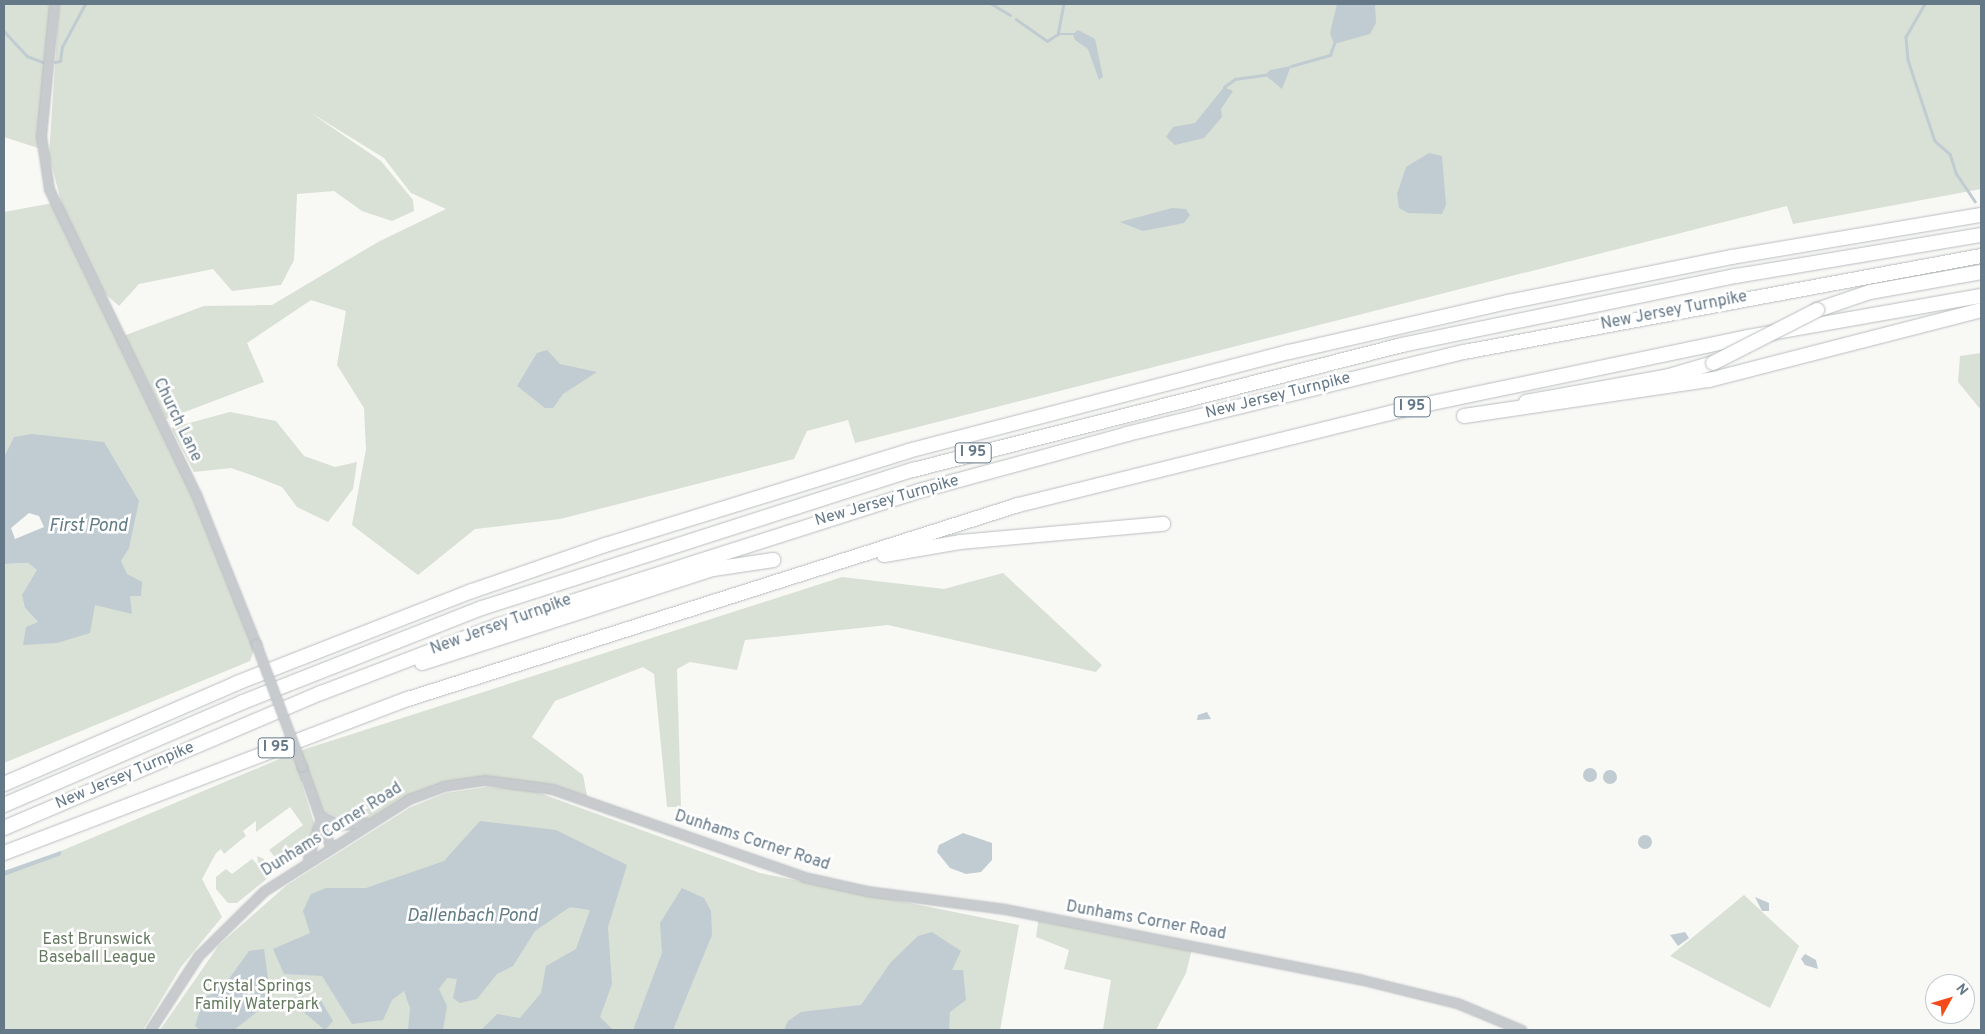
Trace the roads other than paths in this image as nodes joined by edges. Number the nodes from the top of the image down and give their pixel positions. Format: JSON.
{"nodes":[{"id":1,"x":54,"y":4,"type":"edge"},
{"id":2,"x":1981,"y":215,"type":"edge"},
{"id":3,"x":1981,"y":235,"type":"edge"},
{"id":4,"x":1981,"y":256,"type":"edge"},
{"id":5,"x":1981,"y":272,"type":"edge"},
{"id":6,"x":1981,"y":296,"type":"edge"},
{"id":7,"x":1981,"y":310,"type":"edge"},
{"id":8,"x":1163,"y":524,"type":"dead end"},
{"id":9,"x":773,"y":560,"type":"dead end"},
{"id":10,"x":854,"y":561,"type":"junction"},
{"id":11,"x":321,"y":693,"type":"junction"},
{"id":12,"x":4,"y":784,"type":"edge"},
{"id":13,"x":4,"y":805,"type":"edge"},
{"id":14,"x":320,"y":816,"type":"junction"},
{"id":15,"x":374,"y":819,"type":"junction"},
{"id":16,"x":4,"y":828,"type":"edge"},
{"id":17,"x":330,"y":846,"type":"junction"},
{"id":18,"x":4,"y":853,"type":"edge"},
{"id":19,"x":305,"y":862,"type":"junction"},
{"id":20,"x":150,"y":1030,"type":"edge"},
{"id":21,"x":1522,"y":1030,"type":"edge"}],
"edges":[{"from":1,"to":14,"type":"street","name":"Church Lane","bridge":true},
{"from":2,"to":12,"type":"highway","number":"I 95"},
{"from":3,"to":13,"type":"highway","name":"New Jersey Turnpike","number":"I 95"},
{"from":4,"to":11,"type":"highway","name":"New Jersey Turnpike","number":"I 95"},
{"from":5,"to":7,"type":"highway","bridge":true},
{"from":6,"to":10,"type":"highway","name":"New Jersey Turnpike","number":"I 95"},
{"from":8,"to":10,"type":"highway"},
{"from":9,"to":11,"type":"highway"},
{"from":10,"to":18,"type":"highway","name":"New Jersey Turnpike","number":"I 95"},
{"from":11,"to":16,"type":"highway","name":"New Jersey Turnpike","number":"I 95"},
{"from":14,"to":15,"type":"street"},
{"from":14,"to":17,"type":"street","name":"Church Lane"},
{"from":14,"to":19,"type":"street"},
{"from":15,"to":17,"type":"street","name":"Dunhams Corner Road"},
{"from":15,"to":21,"type":"street","name":"Dunhams Corner Road"},
{"from":17,"to":19,"type":"street","name":"Dunhams Corner Road"},
{"from":19,"to":20,"type":"street","name":"Dunhams Corner Road"}]}
